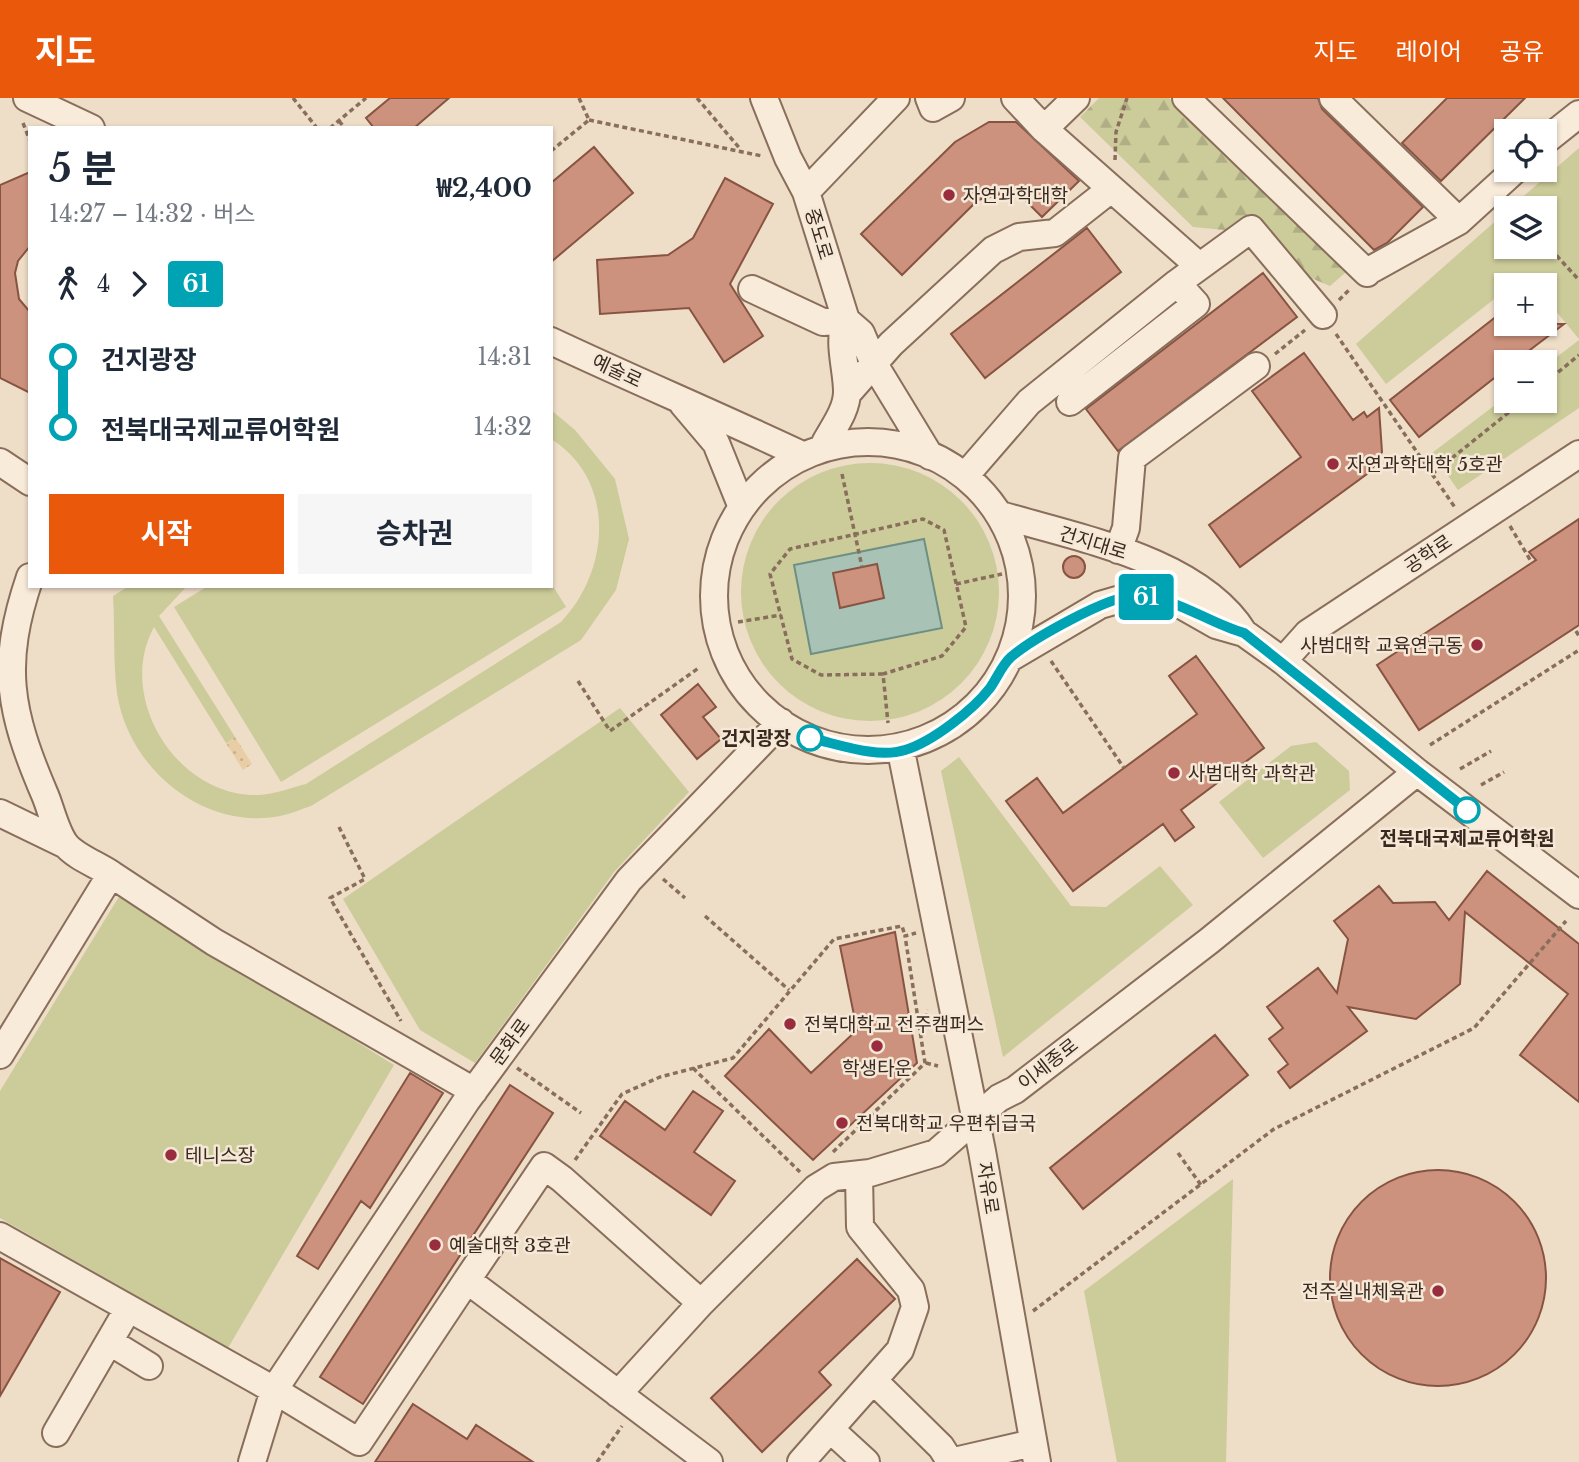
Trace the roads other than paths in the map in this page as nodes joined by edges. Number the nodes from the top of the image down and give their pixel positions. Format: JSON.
{"nodes":[{"id":1,"x":765,"y":98,"type":"edge"},
{"id":2,"x":896,"y":98,"type":"edge"},
{"id":3,"x":929,"y":98,"type":"edge"},
{"id":4,"x":951,"y":98,"type":"edge"},
{"id":5,"x":1015,"y":98,"type":"edge"},
{"id":6,"x":1076,"y":98,"type":"edge"},
{"id":7,"x":1186,"y":98,"type":"edge"},
{"id":8,"x":1333,"y":98,"type":"edge"},
{"id":9,"x":25,"y":110,"type":"edge"},
{"id":10,"x":1579,"y":114,"type":"edge"},
{"id":11,"x":84,"y":126,"type":"edge"},
{"id":12,"x":1044,"y":129,"type":"junction"},
{"id":13,"x":1557,"y":131,"type":"edge"},
{"id":14,"x":1502,"y":182,"type":"edge"},
{"id":15,"x":1108,"y":186,"type":"junction"},
{"id":16,"x":806,"y":192,"type":"junction"},
{"id":17,"x":1459,"y":221,"type":"junction"},
{"id":18,"x":1199,"y":266,"type":"junction"},
{"id":19,"x":1177,"y":283,"type":"junction"},
{"id":20,"x":752,"y":289,"type":"dead end"},
{"id":21,"x":1323,"y":315,"type":"road end"},
{"id":22,"x":846,"y":320,"type":"junction"},
{"id":23,"x":553,"y":342,"type":"edge"},
{"id":24,"x":874,"y":364,"type":"junction"},
{"id":25,"x":1256,"y":366,"type":"dead end"},
{"id":26,"x":847,"y":394,"type":"junction"},
{"id":27,"x":682,"y":402,"type":"junction"},
{"id":28,"x":1070,"y":402,"type":"dead end"},
{"id":29,"x":825,"y":443,"type":"junction"},
{"id":30,"x":800,"y":454,"type":"junction"},
{"id":31,"x":1579,"y":454,"type":"edge"},
{"id":32,"x":930,"y":456,"type":"junction"},
{"id":33,"x":0,"y":462,"type":"edge"},
{"id":34,"x":965,"y":476,"type":"junction"},
{"id":35,"x":28,"y":481,"type":"edge"},
{"id":36,"x":741,"y":505,"type":"junction"},
{"id":37,"x":1001,"y":515,"type":"junction"},
{"id":38,"x":1118,"y":550,"type":"junction"},
{"id":39,"x":28,"y":583,"type":"edge"},
{"id":40,"x":1244,"y":633,"type":"junction"},
{"id":41,"x":1010,"y":658,"type":"junction"},
{"id":42,"x":1283,"y":661,"type":"junction"},
{"id":43,"x":781,"y":722,"type":"junction"},
{"id":44,"x":901,"y":751,"type":"junction"},
{"id":45,"x":1417,"y":772,"type":"junction"},
{"id":46,"x":0,"y":813,"type":"edge"},
{"id":47,"x":66,"y":845,"type":"junction"},
{"id":48,"x":111,"y":874,"type":"junction"},
{"id":49,"x":1579,"y":895,"type":"edge"},
{"id":50,"x":0,"y":1055,"type":"edge"},
{"id":51,"x":474,"y":1091,"type":"junction"},
{"id":52,"x":975,"y":1120,"type":"junction"},
{"id":53,"x":859,"y":1175,"type":"junction"},
{"id":54,"x":0,"y":1236,"type":"edge"},
{"id":55,"x":467,"y":1279,"type":"junction"},
{"id":56,"x":701,"y":1303,"type":"junction"},
{"id":57,"x":128,"y":1308,"type":"junction"},
{"id":58,"x":110,"y":1342,"type":"junction"},
{"id":59,"x":149,"y":1366,"type":"dead end"},
{"id":60,"x":875,"y":1382,"type":"junction"},
{"id":61,"x":275,"y":1390,"type":"junction"},
{"id":62,"x":618,"y":1394,"type":"junction"},
{"id":63,"x":830,"y":1429,"type":"junction"},
{"id":64,"x":56,"y":1433,"type":"dead end"},
{"id":65,"x":1035,"y":1453,"type":"edge"},
{"id":66,"x":252,"y":1462,"type":"edge"},
{"id":67,"x":709,"y":1462,"type":"edge"},
{"id":68,"x":801,"y":1462,"type":"edge"},
{"id":69,"x":866,"y":1462,"type":"edge"},
{"id":70,"x":950,"y":1462,"type":"edge"}],
"edges":[{"from":1,"to":16,"type":"street"},
{"from":2,"to":16,"type":"street","name":"중도로"},
{"from":3,"to":4,"type":"street"},
{"from":5,"to":12,"type":"street"},
{"from":6,"to":12,"type":"street"},
{"from":7,"to":17,"type":"street"},
{"from":8,"to":17,"type":"street"},
{"from":9,"to":11,"type":"street"},
{"from":10,"to":13,"type":"street"},
{"from":12,"to":15,"type":"street"},
{"from":14,"to":17,"type":"street"},
{"from":15,"to":18,"type":"street"},
{"from":15,"to":24,"type":"street"},
{"from":16,"to":22,"type":"street","name":"중도로"},
{"from":18,"to":19,"type":"street"},
{"from":18,"to":21,"type":"street"},
{"from":19,"to":28,"type":"street"},
{"from":19,"to":34,"type":"street"},
{"from":20,"to":22,"type":"street"},
{"from":22,"to":24,"type":"street","name":"중도로"},
{"from":22,"to":26,"type":"street","name":"중도로"},
{"from":23,"to":27,"type":"street","name":"예술로"},
{"from":24,"to":26,"type":"street"},
{"from":24,"to":32,"type":"street","name":"중도로"},
{"from":25,"to":38,"type":"street"},
{"from":26,"to":29,"type":"street","name":"중도로"},
{"from":27,"to":30,"type":"street","name":"예술로"},
{"from":27,"to":36,"type":"street"},
{"from":29,"to":30,"type":"street"},
{"from":29,"to":32,"type":"street"},
{"from":30,"to":36,"type":"street"},
{"from":31,"to":42,"type":"street","name":"공학로"},
{"from":32,"to":34,"type":"street"},
{"from":33,"to":35,"type":"street"},
{"from":34,"to":37,"type":"street"},
{"from":36,"to":43,"type":"street"},
{"from":37,"to":38,"type":"street","name":"건지대로"},
{"from":37,"to":41,"type":"street"},
{"from":38,"to":40,"type":"street","name":"건지대로"},
{"from":39,"to":47,"type":"street"},
{"from":40,"to":41,"type":"street","name":"건지대로"},
{"from":40,"to":42,"type":"street","name":"건지대로"},
{"from":41,"to":44,"type":"street"},
{"from":42,"to":45,"type":"street","name":"건지대로"},
{"from":43,"to":44,"type":"street"},
{"from":43,"to":51,"type":"street","name":"문화로"},
{"from":44,"to":52,"type":"street","name":"자유로"},
{"from":45,"to":49,"type":"street","name":"건지대로"},
{"from":45,"to":52,"type":"street","name":"이세종로"},
{"from":46,"to":47,"type":"street"},
{"from":47,"to":48,"type":"street"},
{"from":48,"to":50,"type":"street"},
{"from":48,"to":51,"type":"street"},
{"from":51,"to":61,"type":"street","name":"문화로"},
{"from":52,"to":53,"type":"street","name":"이세종로"},
{"from":52,"to":65,"type":"street","name":"자유로"},
{"from":53,"to":56,"type":"street","name":"이세종로"},
{"from":53,"to":60,"type":"street"},
{"from":54,"to":57,"type":"street"},
{"from":55,"to":56,"type":"street"},
{"from":55,"to":61,"type":"street"},
{"from":55,"to":62,"type":"street"},
{"from":56,"to":62,"type":"street","name":"이세종로"},
{"from":57,"to":58,"type":"street"},
{"from":57,"to":61,"type":"street"},
{"from":58,"to":59,"type":"street"},
{"from":58,"to":64,"type":"street"},
{"from":60,"to":63,"type":"street"},
{"from":60,"to":70,"type":"street"},
{"from":61,"to":66,"type":"street","name":"문화로"},
{"from":62,"to":67,"type":"street"},
{"from":63,"to":68,"type":"street"},
{"from":63,"to":69,"type":"street"},
{"from":65,"to":70,"type":"street"}]}
